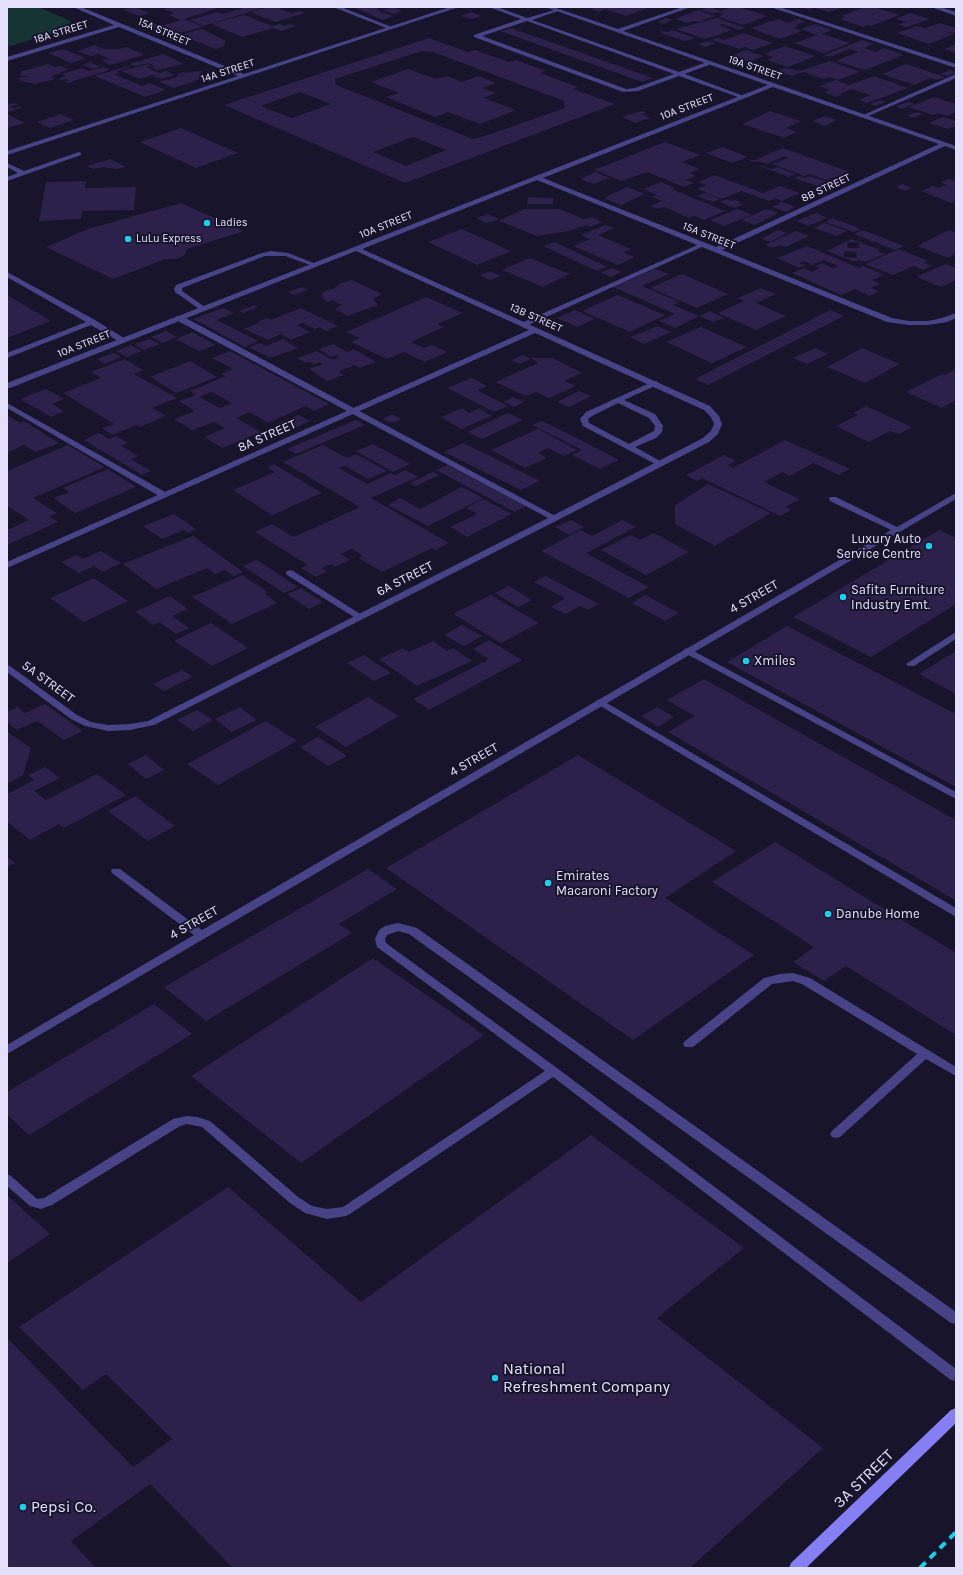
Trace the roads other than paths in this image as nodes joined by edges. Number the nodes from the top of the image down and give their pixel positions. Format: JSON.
{"nodes":[{"id":1,"x":76,"y":7,"type":"edge"},
{"id":2,"x":336,"y":7,"type":"edge"},
{"id":3,"x":456,"y":7,"type":"edge"},
{"id":4,"x":492,"y":7,"type":"edge"},
{"id":5,"x":548,"y":7,"type":"edge"},
{"id":6,"x":688,"y":7,"type":"edge"},
{"id":7,"x":774,"y":7,"type":"edge"},
{"id":8,"x":934,"y":7,"type":"edge"},
{"id":9,"x":556,"y":10,"type":"junction"},
{"id":10,"x":956,"y":14,"type":"edge"},
{"id":11,"x":526,"y":19,"type":"junction"},
{"id":12,"x":120,"y":25,"type":"junction"},
{"id":13,"x":391,"y":28,"type":"junction"},
{"id":14,"x":618,"y":31,"type":"junction"},
{"id":15,"x":7,"y":59,"type":"edge"},
{"id":16,"x":709,"y":63,"type":"junction"},
{"id":17,"x":956,"y":66,"type":"edge"},
{"id":18,"x":679,"y":74,"type":"junction"},
{"id":19,"x":243,"y":76,"type":"junction"},
{"id":20,"x":956,"y":76,"type":"edge"},
{"id":21,"x":773,"y":85,"type":"junction"},
{"id":22,"x":743,"y":97,"type":"junction"},
{"id":23,"x":864,"y":116,"type":"junction"},
{"id":24,"x":945,"y":144,"type":"junction"},
{"id":25,"x":956,"y":148,"type":"edge"},
{"id":26,"x":8,"y":152,"type":"edge"},
{"id":27,"x":79,"y":154,"type":"dead end"},
{"id":28,"x":7,"y":165,"type":"edge"},
{"id":29,"x":24,"y":173,"type":"junction"},
{"id":30,"x":536,"y":178,"type":"junction"},
{"id":31,"x":7,"y":179,"type":"edge"},
{"id":32,"x":702,"y":245,"type":"junction"},
{"id":33,"x":356,"y":249,"type":"junction"},
{"id":34,"x":715,"y":250,"type":"junction"},
{"id":35,"x":315,"y":265,"type":"junction"},
{"id":36,"x":7,"y":274,"type":"edge"},
{"id":37,"x":202,"y":309,"type":"junction"},
{"id":38,"x":956,"y":315,"type":"edge"},
{"id":39,"x":179,"y":318,"type":"junction"},
{"id":40,"x":92,"y":322,"type":"junction"},
{"id":41,"x":523,"y":324,"type":"junction"},
{"id":42,"x":536,"y":330,"type":"junction"},
{"id":43,"x":123,"y":340,"type":"junction"},
{"id":44,"x":7,"y":356,"type":"edge"},
{"id":45,"x":654,"y":383,"type":"junction"},
{"id":46,"x":7,"y":386,"type":"edge"},
{"id":47,"x":618,"y":400,"type":"junction"},
{"id":48,"x":7,"y":405,"type":"edge"},
{"id":49,"x":707,"y":408,"type":"joint"},
{"id":50,"x":354,"y":411,"type":"junction"},
{"id":51,"x":629,"y":447,"type":"junction"},
{"id":52,"x":659,"y":464,"type":"junction"},
{"id":53,"x":164,"y":495,"type":"junction"},
{"id":54,"x":954,"y":498,"type":"edge"},
{"id":55,"x":833,"y":499,"type":"dead end"},
{"id":56,"x":555,"y":518,"type":"junction"},
{"id":57,"x":897,"y":530,"type":"junction"},
{"id":58,"x":7,"y":565,"type":"edge"},
{"id":59,"x":290,"y":573,"type":"dead end"},
{"id":60,"x":360,"y":617,"type":"junction"},
{"id":61,"x":956,"y":635,"type":"edge"},
{"id":62,"x":688,"y":651,"type":"junction"},
{"id":63,"x":911,"y":664,"type":"dead end"},
{"id":64,"x":7,"y":668,"type":"edge"},
{"id":65,"x":600,"y":702,"type":"junction"},
{"id":66,"x":74,"y":717,"type":"joint"},
{"id":67,"x":956,"y":796,"type":"edge"},
{"id":68,"x":116,"y":871,"type":"dead end"},
{"id":69,"x":956,"y":913,"type":"edge"},
{"id":70,"x":201,"y":935,"type":"junction"},
{"id":71,"x":689,"y":1044,"type":"dead end"},
{"id":72,"x":7,"y":1050,"type":"edge"},
{"id":73,"x":925,"y":1053,"type":"junction"},
{"id":74,"x":553,"y":1071,"type":"junction"},
{"id":75,"x":956,"y":1072,"type":"edge"},
{"id":76,"x":836,"y":1134,"type":"dead end"},
{"id":77,"x":7,"y":1179,"type":"edge"},
{"id":78,"x":956,"y":1319,"type":"edge"},
{"id":79,"x":956,"y":1376,"type":"edge"},
{"id":80,"x":956,"y":1414,"type":"edge"},
{"id":81,"x":796,"y":1568,"type":"edge"}],
"edges":[{"from":1,"to":12,"type":"street","name":"15A STREET"},
{"from":2,"to":13,"type":"street"},
{"from":3,"to":13,"type":"street","name":"14A STREET"},
{"from":4,"to":11,"type":"street"},
{"from":5,"to":9,"type":"street","name":"19A STREET"},
{"from":6,"to":14,"type":"street"},
{"from":7,"to":17,"type":"street"},
{"from":8,"to":10,"type":"street"},
{"from":9,"to":11,"type":"street"},
{"from":9,"to":14,"type":"street","name":"19A STREET"},
{"from":11,"to":18,"type":"street"},
{"from":11,"to":18,"type":"street"},
{"from":12,"to":15,"type":"street","name":"18A STREET"},
{"from":12,"to":19,"type":"street","name":"15A STREET"},
{"from":13,"to":19,"type":"street","name":"14A STREET"},
{"from":14,"to":16,"type":"street","name":"19A STREET"},
{"from":16,"to":18,"type":"street"},
{"from":16,"to":21,"type":"street","name":"19A STREET"},
{"from":18,"to":22,"type":"street"},
{"from":19,"to":26,"type":"street","name":"14A STREET"},
{"from":20,"to":23,"type":"street"},
{"from":21,"to":22,"type":"street","name":"10A STREET"},
{"from":21,"to":23,"type":"street","name":"19A STREET"},
{"from":22,"to":30,"type":"street","name":"10A STREET"},
{"from":23,"to":24,"type":"street","name":"19A STREET"},
{"from":24,"to":25,"type":"street","name":"19A STREET"},
{"from":24,"to":34,"type":"street","name":"8B STREET"},
{"from":27,"to":29,"type":"street"},
{"from":28,"to":29,"type":"street"},
{"from":29,"to":31,"type":"street"},
{"from":30,"to":32,"type":"street","name":"15A STREET"},
{"from":30,"to":33,"type":"street","name":"10A STREET"},
{"from":32,"to":34,"type":"street","name":"15A STREET"},
{"from":32,"to":41,"type":"street"},
{"from":33,"to":35,"type":"street","name":"10A STREET"},
{"from":33,"to":41,"type":"street","name":"13B STREET"},
{"from":34,"to":38,"type":"street","name":"15A STREET"},
{"from":35,"to":37,"type":"street","name":"10A STREET"},
{"from":35,"to":37,"type":"street"},
{"from":36,"to":40,"type":"street"},
{"from":37,"to":39,"type":"street","name":"10A STREET"},
{"from":39,"to":43,"type":"street","name":"10A STREET"},
{"from":39,"to":50,"type":"street"},
{"from":40,"to":43,"type":"street"},
{"from":40,"to":44,"type":"street"},
{"from":41,"to":42,"type":"street","name":"13B STREET"},
{"from":42,"to":45,"type":"street","name":"13B STREET"},
{"from":42,"to":50,"type":"street","name":"8A STREET"},
{"from":43,"to":46,"type":"street","name":"10A STREET"},
{"from":45,"to":47,"type":"street"},
{"from":45,"to":49,"type":"street","name":"13B STREET"},
{"from":47,"to":51,"type":"street"},
{"from":47,"to":51,"type":"street"},
{"from":48,"to":53,"type":"street"},
{"from":49,"to":52,"type":"street","name":"6A STREET"},
{"from":50,"to":53,"type":"street","name":"8A STREET"},
{"from":50,"to":56,"type":"street"},
{"from":51,"to":52,"type":"street"},
{"from":52,"to":56,"type":"street","name":"6A STREET"},
{"from":53,"to":58,"type":"street","name":"8A STREET"},
{"from":54,"to":57,"type":"street","name":"4 STREET"},
{"from":55,"to":57,"type":"street"},
{"from":56,"to":60,"type":"street","name":"6A STREET"},
{"from":57,"to":62,"type":"street","name":"4 STREET"},
{"from":59,"to":60,"type":"street"},
{"from":60,"to":66,"type":"street","name":"6A STREET"},
{"from":61,"to":63,"type":"street"},
{"from":62,"to":65,"type":"street","name":"4 STREET"},
{"from":62,"to":67,"type":"street"},
{"from":64,"to":66,"type":"street","name":"5A STREET"},
{"from":65,"to":69,"type":"street"},
{"from":65,"to":70,"type":"street","name":"4 STREET"},
{"from":68,"to":70,"type":"street"},
{"from":70,"to":72,"type":"street","name":"4 STREET"},
{"from":71,"to":73,"type":"street"},
{"from":73,"to":75,"type":"street"},
{"from":73,"to":76,"type":"street"},
{"from":74,"to":77,"type":"street"},
{"from":74,"to":78,"type":"street"},
{"from":74,"to":79,"type":"street"},
{"from":80,"to":81,"type":"street","name":"3A STREET"}]}
